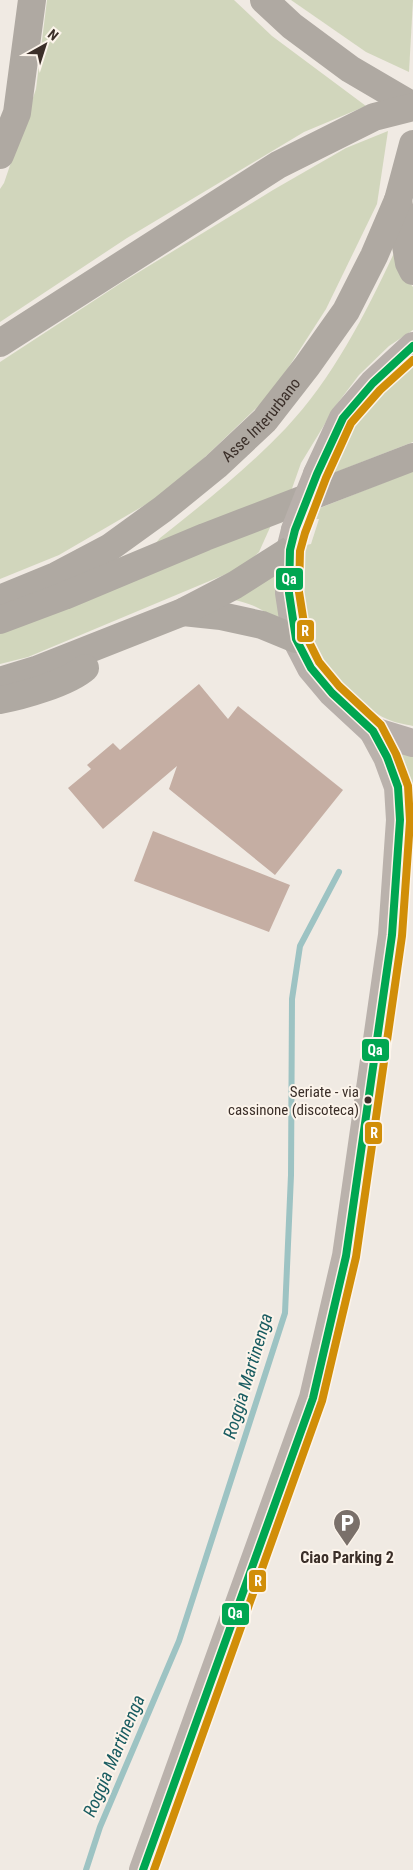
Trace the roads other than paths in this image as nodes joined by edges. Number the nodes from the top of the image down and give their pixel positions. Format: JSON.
{"nodes":[{"id":1,"x":32,"y":0,"type":"edge"},
{"id":2,"x":264,"y":0,"type":"edge"},
{"id":3,"x":30,"y":27,"type":"junction"},
{"id":4,"x":0,"y":90,"type":"edge"},
{"id":5,"x":413,"y":107,"type":"edge"},
{"id":6,"x":413,"y":144,"type":"edge"},
{"id":7,"x":0,"y":155,"type":"edge"},
{"id":8,"x":398,"y":200,"type":"junction"},
{"id":9,"x":413,"y":271,"type":"edge"},
{"id":10,"x":0,"y":343,"type":"edge"},
{"id":11,"x":413,"y":346,"type":"edge"},
{"id":12,"x":413,"y":457,"type":"edge"},
{"id":13,"x":293,"y":540,"type":"junction"},
{"id":14,"x":0,"y":599,"type":"edge"},
{"id":15,"x":183,"y":612,"type":"junction"},
{"id":16,"x":0,"y":620,"type":"edge"},
{"id":17,"x":121,"y":637,"type":"junction"},
{"id":18,"x":296,"y":639,"type":"junction"},
{"id":19,"x":0,"y":681,"type":"edge"},
{"id":20,"x":0,"y":700,"type":"edge"},
{"id":21,"x":373,"y":731,"type":"junction"},
{"id":22,"x":413,"y":743,"type":"edge"},
{"id":23,"x":413,"y":874,"type":"edge"},
{"id":24,"x":392,"y":936,"type":"junction"},
{"id":25,"x":143,"y":1870,"type":"edge"}],
"edges":[{"from":1,"to":3,"type":"highway"},
{"from":2,"to":5,"type":"highway"},
{"from":3,"to":4,"type":"highway"},
{"from":3,"to":7,"type":"highway"},
{"from":5,"to":10,"type":"highway"},
{"from":6,"to":8,"type":"highway","name":"Asse Interurbano"},
{"from":8,"to":9,"type":"highway"},
{"from":8,"to":14,"type":"highway","name":"Asse Interurbano"},
{"from":11,"to":13,"type":"main road","bridge":true},
{"from":12,"to":16,"type":"highway"},
{"from":13,"to":15,"type":"highway"},
{"from":13,"to":18,"type":"main road"},
{"from":15,"to":17,"type":"highway"},
{"from":15,"to":18,"type":"highway"},
{"from":17,"to":19,"type":"highway"},
{"from":17,"to":20,"type":"highway"},
{"from":18,"to":21,"type":"main road"},
{"from":21,"to":22,"type":"main road"},
{"from":21,"to":24,"type":"main road"},
{"from":23,"to":24,"type":"main road"},
{"from":24,"to":25,"type":"main road"}]}
